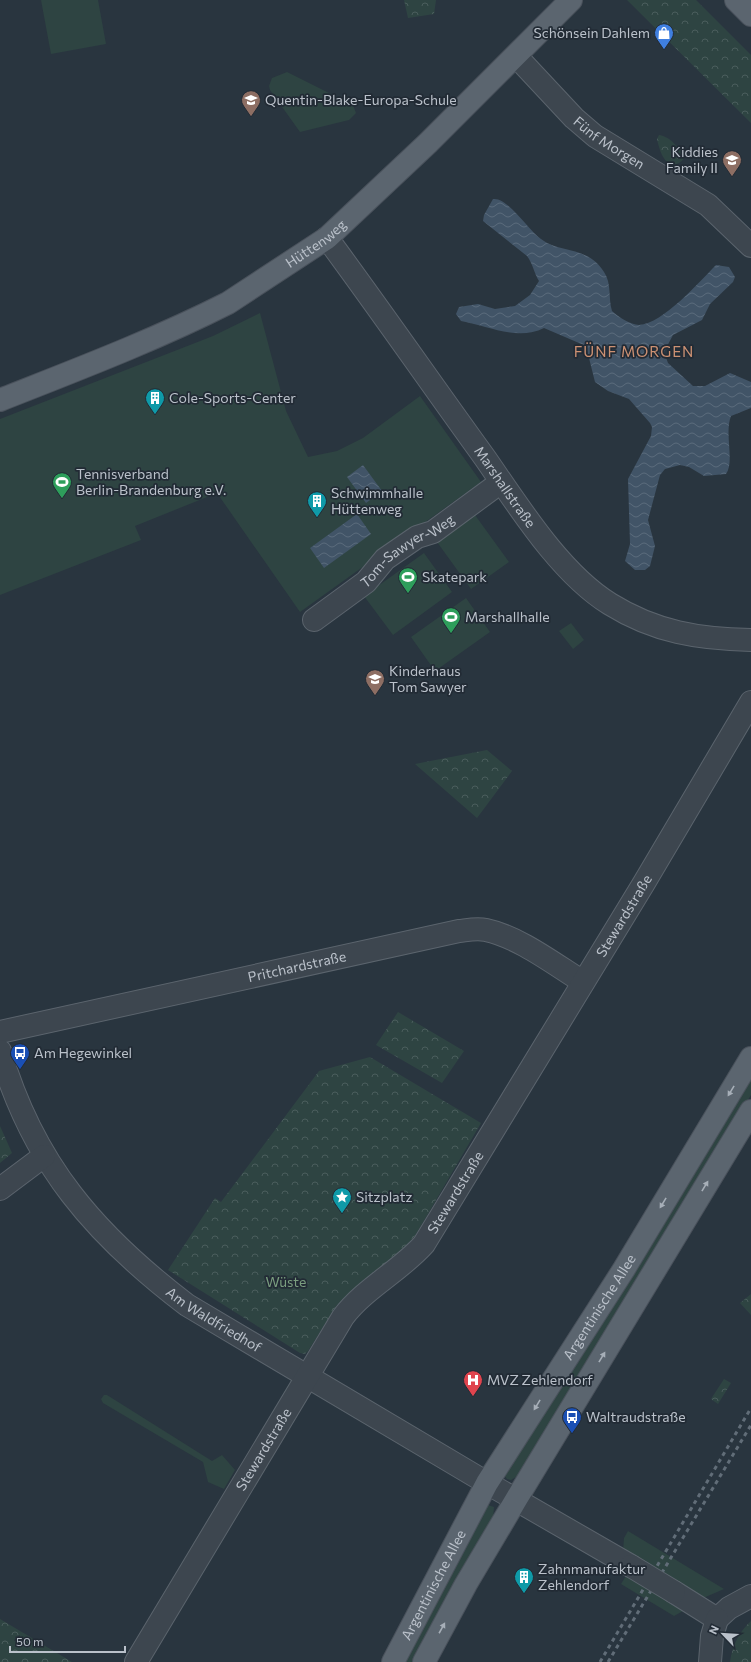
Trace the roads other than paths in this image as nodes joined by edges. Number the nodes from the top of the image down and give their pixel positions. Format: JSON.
{"nodes":[{"id":1,"x":736,"y":0,"type":"edge"},
{"id":2,"x":561,"y":3,"type":"edge"},
{"id":3,"x":751,"y":15,"type":"edge"},
{"id":4,"x":516,"y":56,"type":"junction"},
{"id":5,"x":327,"y":238,"type":"junction"},
{"id":6,"x":751,"y":246,"type":"edge"},
{"id":7,"x":0,"y":400,"type":"edge"},
{"id":8,"x":501,"y":482,"type":"junction"},
{"id":9,"x":314,"y":620,"type":"dead end"},
{"id":10,"x":751,"y":640,"type":"edge"},
{"id":11,"x":751,"y":702,"type":"edge"},
{"id":12,"x":583,"y":982,"type":"junction"},
{"id":13,"x":0,"y":1032,"type":"edge"},
{"id":14,"x":0,"y":1051,"type":"edge"},
{"id":15,"x":751,"y":1058,"type":"edge"},
{"id":16,"x":751,"y":1111,"type":"edge"},
{"id":17,"x":44,"y":1156,"type":"junction"},
{"id":18,"x":0,"y":1189,"type":"edge"},
{"id":19,"x":308,"y":1377,"type":"junction"},
{"id":20,"x":487,"y":1483,"type":"junction"},
{"id":21,"x":516,"y":1498,"type":"junction"},
{"id":22,"x":751,"y":1596,"type":"edge"},
{"id":23,"x":717,"y":1619,"type":"junction"},
{"id":24,"x":136,"y":1662,"type":"edge"},
{"id":25,"x":393,"y":1662,"type":"edge"},
{"id":26,"x":424,"y":1662,"type":"edge"},
{"id":27,"x":710,"y":1662,"type":"edge"}],
"edges":[{"from":1,"to":3,"type":"main road"},
{"from":2,"to":4,"type":"main road","name":"Hüttenweg"},
{"from":4,"to":5,"type":"main road","name":"Hüttenweg"},
{"from":4,"to":6,"type":"street","name":"Fünf Morgen"},
{"from":5,"to":7,"type":"main road","name":"Hüttenweg"},
{"from":5,"to":8,"type":"street","name":"Marshallstraße"},
{"from":8,"to":9,"type":"street","name":"Tom-Sawyer-Weg"},
{"from":8,"to":10,"type":"street","name":"Marshallstraße"},
{"from":11,"to":12,"type":"street","name":"Stewardstraße"},
{"from":12,"to":13,"type":"street","name":"Pritchardstraße"},
{"from":12,"to":19,"type":"street","name":"Stewardstraße"},
{"from":14,"to":17,"type":"street","name":"Am Waldfriedhof"},
{"from":15,"to":20,"type":"main road","name":"Argentinische Allee","one_way":true},
{"from":21,"to":16,"type":"main road","name":"Argentinische Allee","one_way":true},
{"from":17,"to":18,"type":"street"},
{"from":17,"to":19,"type":"street","name":"Am Waldfriedhof"},
{"from":19,"to":20,"type":"street","name":"Am Waldfriedhof"},
{"from":19,"to":24,"type":"street","name":"Stewardstraße"},
{"from":20,"to":21,"type":"street","name":"Am Waldfriedhof"},
{"from":20,"to":25,"type":"main road","name":"Argentinische Allee"},
{"from":21,"to":23,"type":"street","bridge":true},
{"from":26,"to":21,"type":"main road","name":"Argentinische Allee","one_way":true},
{"from":22,"to":23,"type":"street"},
{"from":23,"to":27,"type":"street"}]}
